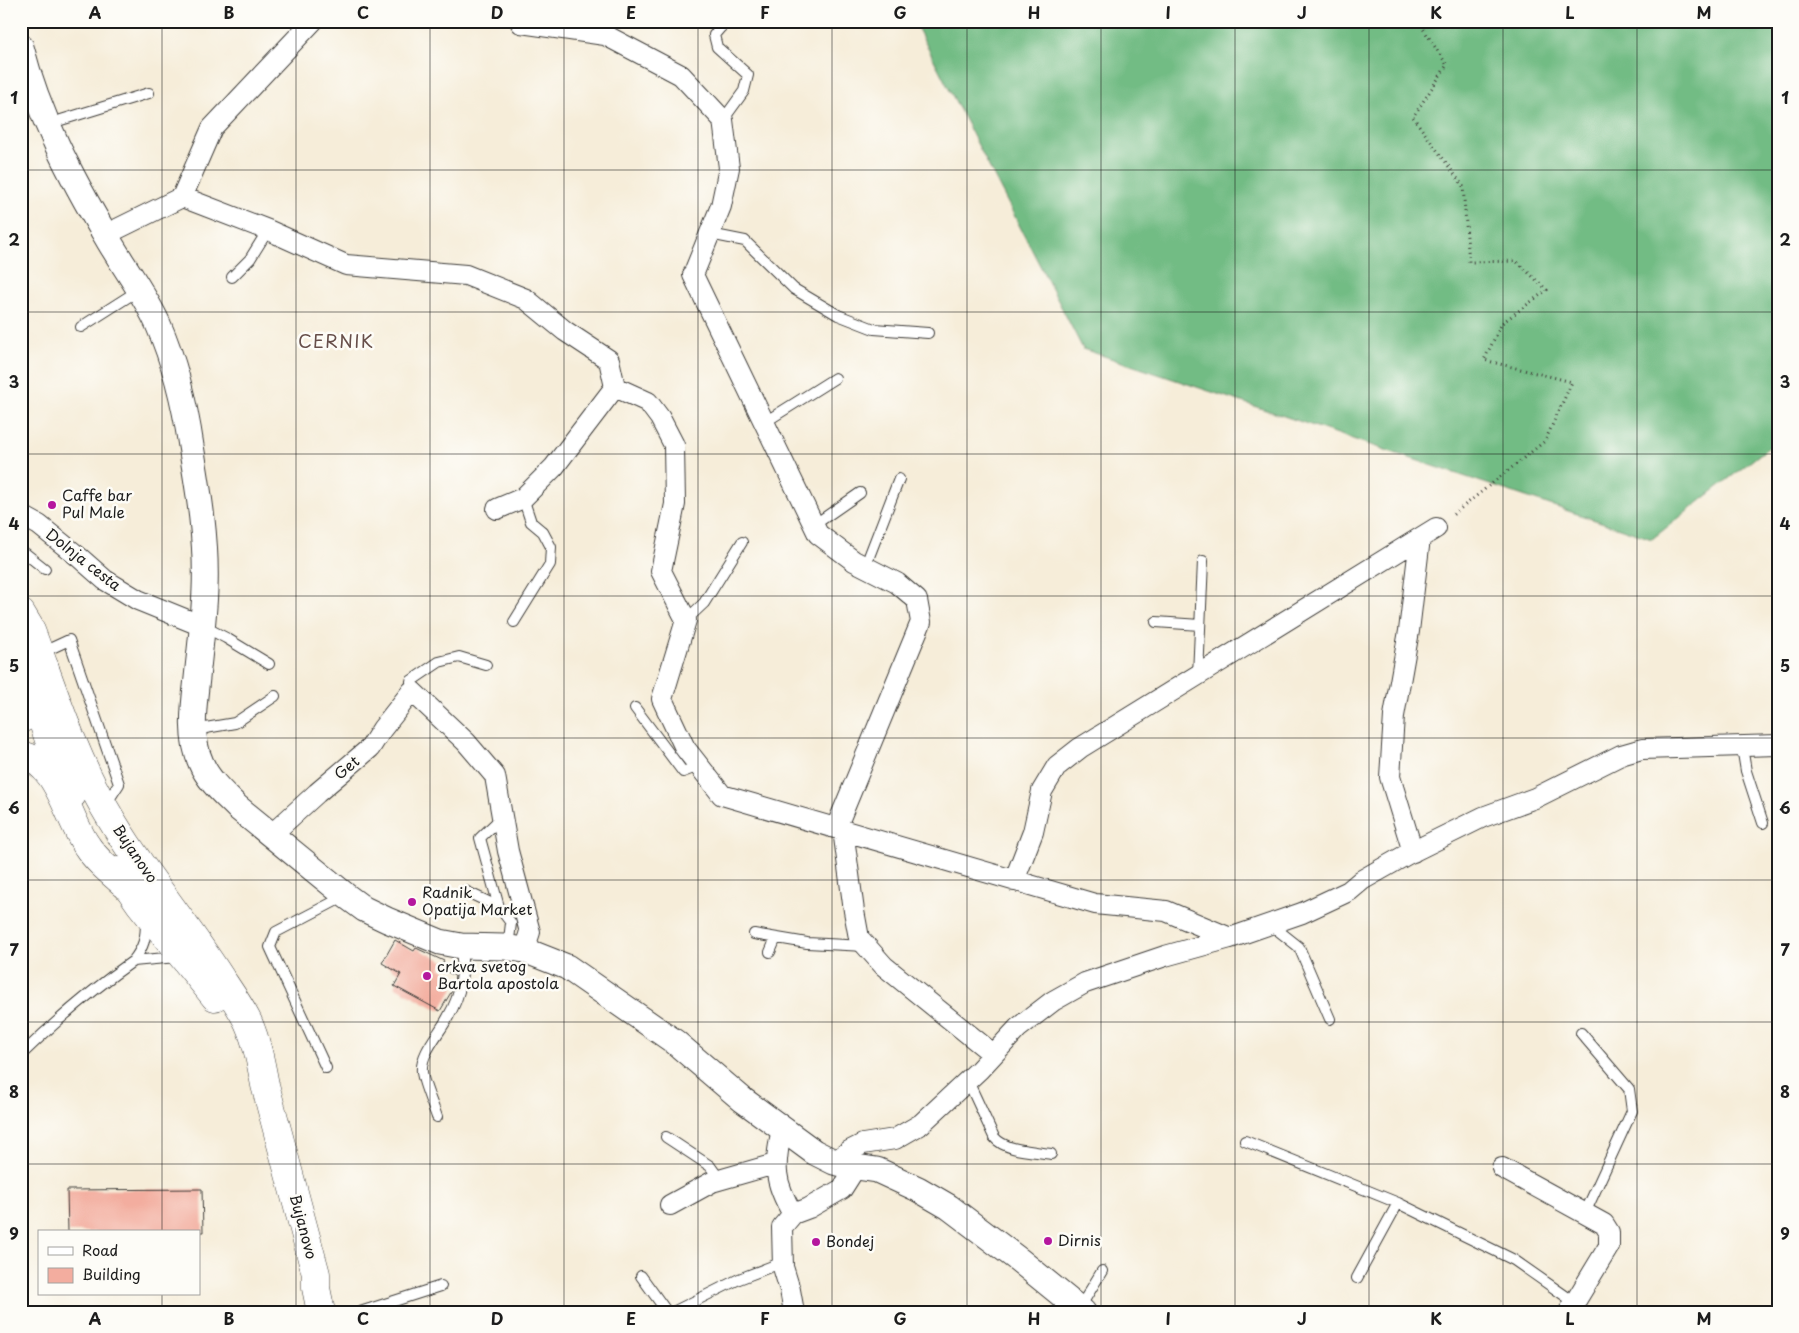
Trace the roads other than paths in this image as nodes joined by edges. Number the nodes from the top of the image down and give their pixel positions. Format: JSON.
{"nodes":[{"id":1,"x":313,"y":21,"type":"edge"},
{"id":2,"x":728,"y":21,"type":"edge"},
{"id":3,"x":521,"y":23,"type":"dead end"},
{"id":4,"x":21,"y":47,"type":"edge"},
{"id":5,"x":149,"y":93,"type":"dead end"},
{"id":6,"x":723,"y":120,"type":"junction"},
{"id":7,"x":47,"y":124,"type":"junction"},
{"id":8,"x":182,"y":197,"type":"junction"},
{"id":9,"x":268,"y":230,"type":"junction"},
{"id":10,"x":710,"y":234,"type":"junction"},
{"id":11,"x":105,"y":235,"type":"junction"},
{"id":12,"x":232,"y":277,"type":"dead end"},
{"id":13,"x":140,"y":290,"type":"junction"},
{"id":14,"x":81,"y":326,"type":"dead end"},
{"id":15,"x":928,"y":333,"type":"dead end"},
{"id":16,"x":835,"y":378,"type":"dead end"},
{"id":17,"x":615,"y":387,"type":"junction"},
{"id":18,"x":764,"y":422,"type":"junction"},
{"id":19,"x":899,"y":479,"type":"dead end"},
{"id":20,"x":860,"y":493,"type":"dead end"},
{"id":21,"x":523,"y":498,"type":"junction"},
{"id":22,"x":497,"y":509,"type":"dead end"},
{"id":23,"x":21,"y":515,"type":"edge"},
{"id":24,"x":814,"y":525,"type":"junction"},
{"id":25,"x":742,"y":542,"type":"dead end"},
{"id":26,"x":21,"y":550,"type":"edge"},
{"id":27,"x":1203,"y":562,"type":"dead end"},
{"id":28,"x":864,"y":567,"type":"junction"},
{"id":29,"x":45,"y":569,"type":"dead end"},
{"id":30,"x":21,"y":613,"type":"edge"},
{"id":31,"x":686,"y":620,"type":"junction"},
{"id":32,"x":514,"y":622,"type":"dead end"},
{"id":33,"x":1156,"y":622,"type":"dead end"},
{"id":34,"x":1200,"y":625,"type":"junction"},
{"id":35,"x":202,"y":626,"type":"junction"},
{"id":36,"x":35,"y":664,"type":"edge"},
{"id":37,"x":269,"y":664,"type":"dead end"},
{"id":38,"x":486,"y":665,"type":"dead end"},
{"id":39,"x":1198,"y":675,"type":"junction"},
{"id":40,"x":412,"y":691,"type":"junction"},
{"id":41,"x":275,"y":696,"type":"dead end"},
{"id":42,"x":26,"y":707,"type":"edge"},
{"id":43,"x":635,"y":708,"type":"dead end"},
{"id":44,"x":67,"y":728,"type":"junction"},
{"id":45,"x":194,"y":730,"type":"junction"},
{"id":46,"x":1778,"y":745,"type":"edge"},
{"id":47,"x":1742,"y":747,"type":"junction"},
{"id":48,"x":21,"y":755,"type":"edge"},
{"id":49,"x":700,"y":766,"type":"junction"},
{"id":50,"x":104,"y":807,"type":"junction"},
{"id":51,"x":502,"y":817,"type":"junction"},
{"id":52,"x":1763,"y":823,"type":"dead end"},
{"id":53,"x":839,"y":829,"type":"junction"},
{"id":54,"x":271,"y":835,"type":"junction"},
{"id":55,"x":1414,"y":852,"type":"junction"},
{"id":56,"x":1014,"y":881,"type":"junction"},
{"id":57,"x":465,"y":891,"type":"dead end"},
{"id":58,"x":345,"y":895,"type":"junction"},
{"id":59,"x":135,"y":897,"type":"junction"},
{"id":60,"x":499,"y":907,"type":"junction"},
{"id":61,"x":1270,"y":924,"type":"junction"},
{"id":62,"x":754,"y":934,"type":"dead end"},
{"id":63,"x":776,"y":938,"type":"junction"},
{"id":64,"x":1230,"y":938,"type":"junction"},
{"id":65,"x":461,"y":946,"type":"junction"},
{"id":66,"x":866,"y":946,"type":"junction"},
{"id":67,"x":516,"y":949,"type":"junction"},
{"id":68,"x":770,"y":952,"type":"dead end"},
{"id":69,"x":133,"y":961,"type":"junction"},
{"id":70,"x":196,"y":973,"type":"junction"},
{"id":71,"x":1330,"y":1019,"type":"dead end"},
{"id":72,"x":1581,"y":1033,"type":"dead end"},
{"id":73,"x":21,"y":1054,"type":"edge"},
{"id":74,"x":993,"y":1054,"type":"junction"},
{"id":75,"x":326,"y":1068,"type":"dead end"},
{"id":76,"x":968,"y":1081,"type":"junction"},
{"id":77,"x":265,"y":1084,"type":"junction"},
{"id":78,"x":437,"y":1116,"type":"dead end"},
{"id":79,"x":782,"y":1130,"type":"junction"},
{"id":80,"x":666,"y":1137,"type":"dead end"},
{"id":81,"x":1245,"y":1141,"type":"dead end"},
{"id":82,"x":1051,"y":1154,"type":"dead end"},
{"id":83,"x":775,"y":1164,"type":"junction"},
{"id":84,"x":845,"y":1165,"type":"junction"},
{"id":85,"x":1502,"y":1168,"type":"dead end"},
{"id":86,"x":720,"y":1180,"type":"junction"},
{"id":87,"x":1398,"y":1204,"type":"junction"},
{"id":88,"x":670,"y":1205,"type":"dead end"},
{"id":89,"x":1585,"y":1213,"type":"junction"},
{"id":90,"x":793,"y":1214,"type":"junction"},
{"id":91,"x":782,"y":1262,"type":"junction"},
{"id":92,"x":1102,"y":1271,"type":"dead end"},
{"id":93,"x":641,"y":1276,"type":"dead end"},
{"id":94,"x":1357,"y":1278,"type":"dead end"},
{"id":95,"x":441,"y":1286,"type":"dead end"},
{"id":96,"x":1572,"y":1307,"type":"edge"},
{"id":97,"x":1071,"y":1308,"type":"edge"},
{"id":98,"x":321,"y":1312,"type":"edge"},
{"id":99,"x":360,"y":1312,"type":"edge"},
{"id":100,"x":667,"y":1312,"type":"edge"},
{"id":101,"x":673,"y":1312,"type":"edge"},
{"id":102,"x":794,"y":1312,"type":"edge"}],
"edges":[{"from":1,"to":8,"type":"street"},
{"from":2,"to":6,"type":"lane"},
{"from":3,"to":6,"type":"street"},
{"from":4,"to":7,"type":"street"},
{"from":5,"to":7,"type":"lane"},
{"from":6,"to":10,"type":"street"},
{"from":7,"to":11,"type":"street"},
{"from":8,"to":9,"type":"street"},
{"from":8,"to":11,"type":"street"},
{"from":9,"to":12,"type":"lane"},
{"from":9,"to":17,"type":"street"},
{"from":10,"to":15,"type":"lane"},
{"from":10,"to":18,"type":"street"},
{"from":11,"to":13,"type":"street"},
{"from":13,"to":14,"type":"lane"},
{"from":13,"to":35,"type":"street"},
{"from":16,"to":18,"type":"lane"},
{"from":17,"to":21,"type":"street"},
{"from":17,"to":31,"type":"street"},
{"from":18,"to":24,"type":"street"},
{"from":19,"to":28,"type":"lane"},
{"from":20,"to":24,"type":"lane"},
{"from":21,"to":22,"type":"street"},
{"from":21,"to":32,"type":"lane"},
{"from":23,"to":35,"type":"street","name":"Dolnja cesta"},
{"from":24,"to":28,"type":"street"},
{"from":25,"to":31,"type":"lane"},
{"from":26,"to":29,"type":"lane"},
{"from":27,"to":34,"type":"lane"},
{"from":28,"to":53,"type":"street"},
{"from":30,"to":36,"type":"main road","name":"Bujanovo"},
{"from":31,"to":49,"type":"street"},
{"from":33,"to":34,"type":"lane"},
{"from":34,"to":39,"type":"lane"},
{"from":35,"to":37,"type":"lane"},
{"from":35,"to":45,"type":"street"},
{"from":36,"to":42,"type":"main road"},
{"from":36,"to":44,"type":"main road","name":"Bujanovo"},
{"from":36,"to":50,"type":"lane"},
{"from":38,"to":40,"type":"lane"},
{"from":39,"to":55,"type":"street"},
{"from":39,"to":56,"type":"street"},
{"from":40,"to":51,"type":"street"},
{"from":40,"to":54,"type":"street","name":"Get"},
{"from":41,"to":45,"type":"lane"},
{"from":42,"to":44,"type":"main road"},
{"from":42,"to":59,"type":"main road","name":"Bujanovo"},
{"from":43,"to":49,"type":"lane"},
{"from":44,"to":50,"type":"main road","name":"Bujanovo"},
{"from":45,"to":54,"type":"street"},
{"from":46,"to":47,"type":"street"},
{"from":47,"to":52,"type":"lane"},
{"from":47,"to":55,"type":"street"},
{"from":48,"to":59,"type":"main road"},
{"from":49,"to":53,"type":"street"},
{"from":50,"to":77,"type":"main road","name":"Bujanovo"},
{"from":51,"to":60,"type":"lane"},
{"from":51,"to":67,"type":"street"},
{"from":53,"to":56,"type":"street"},
{"from":53,"to":66,"type":"street"},
{"from":54,"to":58,"type":"street"},
{"from":55,"to":61,"type":"street"},
{"from":56,"to":64,"type":"street"},
{"from":57,"to":60,"type":"lane"},
{"from":58,"to":65,"type":"street"},
{"from":58,"to":75,"type":"lane"},
{"from":59,"to":69,"type":"lane"},
{"from":59,"to":70,"type":"main road","name":"Bujanovo"},
{"from":60,"to":67,"type":"lane"},
{"from":61,"to":64,"type":"street"},
{"from":61,"to":71,"type":"lane"},
{"from":62,"to":63,"type":"lane"},
{"from":63,"to":66,"type":"lane"},
{"from":63,"to":68,"type":"lane"},
{"from":64,"to":74,"type":"street"},
{"from":65,"to":67,"type":"street"},
{"from":65,"to":78,"type":"lane"},
{"from":66,"to":74,"type":"street"},
{"from":67,"to":79,"type":"street"},
{"from":69,"to":70,"type":"lane"},
{"from":69,"to":73,"type":"lane"},
{"from":70,"to":77,"type":"main road","name":"Bujanovo"},
{"from":72,"to":89,"type":"lane"},
{"from":74,"to":76,"type":"street"},
{"from":76,"to":82,"type":"lane"},
{"from":76,"to":84,"type":"street"},
{"from":77,"to":98,"type":"main road","name":"Bujanovo"},
{"from":79,"to":83,"type":"street"},
{"from":79,"to":84,"type":"street"},
{"from":80,"to":86,"type":"lane"},
{"from":81,"to":87,"type":"lane"},
{"from":83,"to":86,"type":"street"},
{"from":83,"to":90,"type":"street"},
{"from":84,"to":90,"type":"street"},
{"from":84,"to":97,"type":"street"},
{"from":85,"to":89,"type":"street"},
{"from":86,"to":88,"type":"street"},
{"from":87,"to":94,"type":"lane"},
{"from":87,"to":96,"type":"lane"},
{"from":89,"to":96,"type":"street"},
{"from":90,"to":91,"type":"street"},
{"from":91,"to":101,"type":"lane"},
{"from":91,"to":102,"type":"street"},
{"from":92,"to":97,"type":"lane"},
{"from":93,"to":100,"type":"lane"},
{"from":95,"to":99,"type":"lane"}]}
